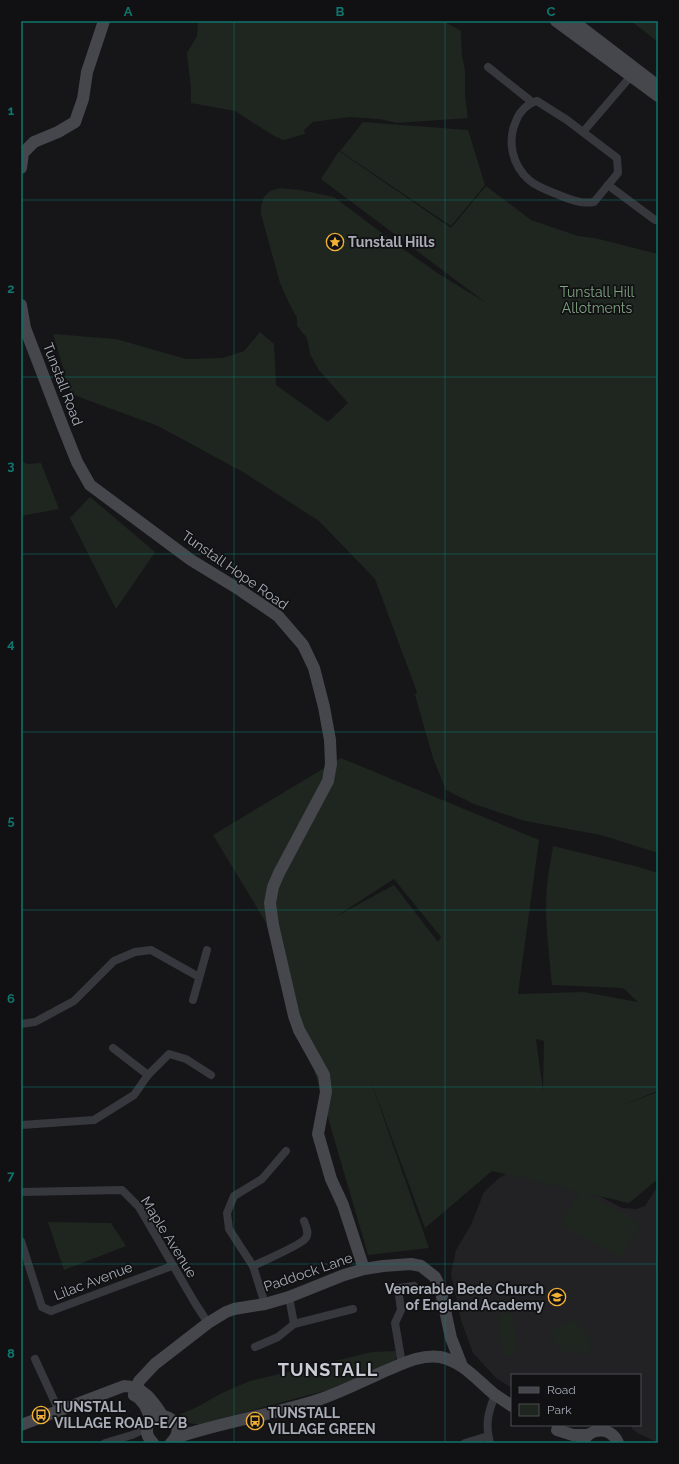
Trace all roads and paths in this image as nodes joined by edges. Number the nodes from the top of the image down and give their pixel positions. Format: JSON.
{"nodes":[{"id":1,"x":104,"y":21,"type":"edge"},
{"id":2,"x":556,"y":21,"type":"edge"},
{"id":3,"x":573,"y":21,"type":"edge"},
{"id":4,"x":488,"y":67,"type":"dead end"},
{"id":5,"x":633,"y":72,"type":"junction"},
{"id":6,"x":658,"y":86,"type":"edge"},
{"id":7,"x":658,"y":96,"type":"edge"},
{"id":8,"x":532,"y":102,"type":"junction"},
{"id":9,"x":583,"y":132,"type":"junction"},
{"id":10,"x":21,"y":168,"type":"edge"},
{"id":11,"x":608,"y":185,"type":"junction"},
{"id":12,"x":658,"y":220,"type":"edge"},
{"id":13,"x":21,"y":305,"type":"edge"},
{"id":14,"x":82,"y":470,"type":"joint"},
{"id":15,"x":207,"y":950,"type":"dead end"},
{"id":16,"x":200,"y":977,"type":"junction"},
{"id":17,"x":193,"y":1000,"type":"dead end"},
{"id":18,"x":21,"y":1024,"type":"edge"},
{"id":19,"x":113,"y":1048,"type":"dead end"},
{"id":20,"x":148,"y":1075,"type":"junction"},
{"id":21,"x":211,"y":1075,"type":"dead end"},
{"id":22,"x":21,"y":1125,"type":"edge"},
{"id":23,"x":286,"y":1151,"type":"dead end"},
{"id":24,"x":21,"y":1192,"type":"edge"},
{"id":25,"x":304,"y":1221,"type":"dead end"},
{"id":26,"x":21,"y":1242,"type":"edge"},
{"id":27,"x":172,"y":1266,"type":"junction"},
{"id":28,"x":253,"y":1266,"type":"junction"},
{"id":29,"x":364,"y":1269,"type":"junction"},
{"id":30,"x":414,"y":1286,"type":"dead end"},
{"id":31,"x":288,"y":1297,"type":"junction"},
{"id":32,"x":265,"y":1304,"type":"junction"},
{"id":33,"x":353,"y":1309,"type":"dead end"},
{"id":34,"x":208,"y":1323,"type":"junction"},
{"id":35,"x":294,"y":1324,"type":"junction"},
{"id":36,"x":451,"y":1338,"type":"junction"},
{"id":37,"x":254,"y":1347,"type":"dead end"},
{"id":38,"x":446,"y":1358,"type":"junction"},
{"id":39,"x":35,"y":1359,"type":"dead end"},
{"id":40,"x":402,"y":1364,"type":"junction"},
{"id":41,"x":462,"y":1366,"type":"junction"},
{"id":42,"x":135,"y":1391,"type":"junction"},
{"id":43,"x":495,"y":1395,"type":"junction"},
{"id":44,"x":511,"y":1405,"type":"edge"},
{"id":45,"x":59,"y":1411,"type":"junction"},
{"id":46,"x":162,"y":1415,"type":"junction"},
{"id":47,"x":176,"y":1424,"type":"junction"},
{"id":48,"x":21,"y":1425,"type":"edge"},
{"id":49,"x":553,"y":1428,"type":"edge"},
{"id":50,"x":193,"y":1431,"type":"junction"},
{"id":51,"x":150,"y":1432,"type":"edge"},
{"id":52,"x":489,"y":1439,"type":"edge"},
{"id":53,"x":584,"y":1439,"type":"edge"},
{"id":54,"x":173,"y":1440,"type":"edge"},
{"id":55,"x":106,"y":1443,"type":"edge"},
{"id":56,"x":465,"y":1443,"type":"edge"},
{"id":57,"x":571,"y":1443,"type":"edge"},
{"id":58,"x":618,"y":1443,"type":"edge"}],
"edges":[{"from":1,"to":10,"type":"street"},
{"from":2,"to":5,"type":"street"},
{"from":3,"to":5,"type":"street"},
{"from":4,"to":8,"type":"street"},
{"from":5,"to":6,"type":"street"},
{"from":5,"to":7,"type":"street"},
{"from":5,"to":9,"type":"street"},
{"from":8,"to":9,"type":"street"},
{"from":8,"to":11,"type":"street"},
{"from":9,"to":11,"type":"street"},
{"from":11,"to":12,"type":"street"},
{"from":13,"to":14,"type":"street","name":"Tunstall Road"},
{"from":14,"to":29,"type":"street","name":"Tunstall Hope Road"},
{"from":15,"to":16,"type":"street"},
{"from":16,"to":17,"type":"street"},
{"from":16,"to":18,"type":"street"},
{"from":19,"to":20,"type":"street"},
{"from":20,"to":21,"type":"street"},
{"from":20,"to":22,"type":"street"},
{"from":23,"to":28,"type":"street"},
{"from":24,"to":27,"type":"street","name":"Maple Avenue"},
{"from":25,"to":28,"type":"street"},
{"from":26,"to":27,"type":"street","name":"Lilac Avenue"},
{"from":27,"to":34,"type":"street","name":"Maple Avenue"},
{"from":28,"to":32,"type":"street"},
{"from":29,"to":31,"type":"street","name":"Paddock Lane"},
{"from":29,"to":36,"type":"street","name":"Paddock Lane"},
{"from":30,"to":40,"type":"street"},
{"from":31,"to":32,"type":"street","name":"Paddock Lane"},
{"from":31,"to":35,"type":"street"},
{"from":32,"to":34,"type":"street","name":"Paddock Lane"},
{"from":33,"to":35,"type":"street"},
{"from":34,"to":42,"type":"street","name":"Paddock Lane"},
{"from":35,"to":37,"type":"street"},
{"from":36,"to":38,"type":"street","name":"Paddock Lane"},
{"from":36,"to":41,"type":"street","name":"Paddock Lane"},
{"from":38,"to":40,"type":"street"},
{"from":38,"to":41,"type":"street"},
{"from":39,"to":45,"type":"street"},
{"from":40,"to":50,"type":"street"},
{"from":41,"to":43,"type":"street"},
{"from":42,"to":45,"type":"street"},
{"from":42,"to":46,"type":"street"},
{"from":42,"to":51,"type":"street"},
{"from":43,"to":44,"type":"street"},
{"from":43,"to":52,"type":"street"},
{"from":45,"to":48,"type":"street"},
{"from":46,"to":47,"type":"street"},
{"from":46,"to":51,"type":"street"},
{"from":47,"to":50,"type":"street"},
{"from":47,"to":54,"type":"street"},
{"from":49,"to":53,"type":"street"},
{"from":49,"to":57,"type":"street"},
{"from":50,"to":54,"type":"street"},
{"from":51,"to":55,"type":"street"},
{"from":52,"to":56,"type":"street"},
{"from":53,"to":58,"type":"street"}]}
